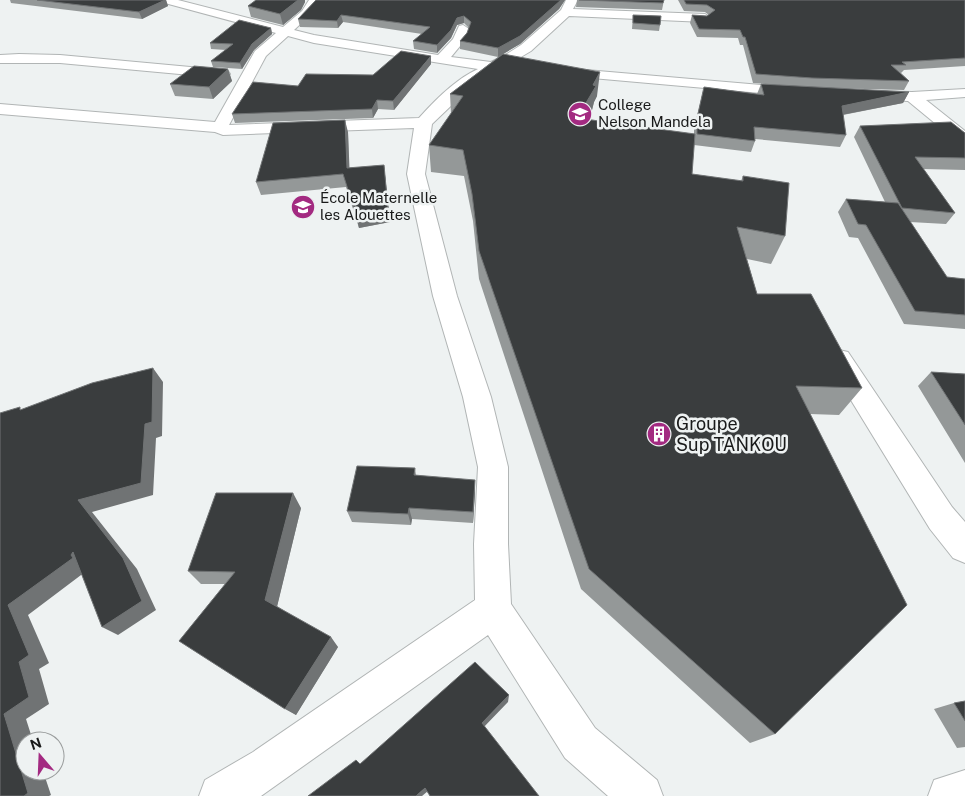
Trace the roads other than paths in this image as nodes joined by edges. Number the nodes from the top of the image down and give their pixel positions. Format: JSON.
{"nodes":[{"id":1,"x":165,"y":0,"type":"edge"},
{"id":2,"x":315,"y":0,"type":"edge"},
{"id":3,"x":572,"y":0,"type":"edge"},
{"id":4,"x":566,"y":12,"type":"junction"},
{"id":5,"x":705,"y":18,"type":"edge"},
{"id":6,"x":463,"y":29,"type":"edge"},
{"id":7,"x":285,"y":33,"type":"junction"},
{"id":8,"x":0,"y":59,"type":"edge"},
{"id":9,"x":441,"y":60,"type":"junction"},
{"id":10,"x":492,"y":66,"type":"junction"},
{"id":11,"x":521,"y":69,"type":"edge"},
{"id":12,"x":550,"y":71,"type":"edge"},
{"id":13,"x":247,"y":76,"type":"junction"},
{"id":14,"x":965,"y":92,"type":"edge"},
{"id":15,"x":808,"y":93,"type":"edge"},
{"id":16,"x":855,"y":94,"type":"edge"},
{"id":17,"x":912,"y":97,"type":"junction"},
{"id":18,"x":0,"y":109,"type":"edge"},
{"id":19,"x":424,"y":123,"type":"junction"},
{"id":20,"x":220,"y":127,"type":"junction"},
{"id":21,"x":965,"y":139,"type":"edge"},
{"id":22,"x":824,"y":334,"type":"edge"},
{"id":23,"x":965,"y":547,"type":"edge"},
{"id":24,"x":493,"y":609,"type":"junction"},
{"id":25,"x":965,"y":792,"type":"edge"},
{"id":26,"x":220,"y":796,"type":"edge"},
{"id":27,"x":640,"y":796,"type":"edge"},
{"id":28,"x":950,"y":796,"type":"edge"}],
"edges":[{"from":1,"to":7,"type":"street"},
{"from":2,"to":7,"type":"street"},
{"from":3,"to":4,"type":"street"},
{"from":4,"to":5,"type":"street"},
{"from":4,"to":10,"type":"street"},
{"from":6,"to":9,"type":"street"},
{"from":7,"to":9,"type":"street"},
{"from":7,"to":13,"type":"street"},
{"from":8,"to":13,"type":"street"},
{"from":9,"to":10,"type":"street"},
{"from":10,"to":11,"type":"street"},
{"from":10,"to":19,"type":"street"},
{"from":12,"to":15,"type":"street"},
{"from":13,"to":20,"type":"street"},
{"from":14,"to":17,"type":"street"},
{"from":16,"to":17,"type":"street"},
{"from":17,"to":21,"type":"street"},
{"from":18,"to":20,"type":"street"},
{"from":19,"to":20,"type":"street"},
{"from":19,"to":24,"type":"street"},
{"from":22,"to":23,"type":"street"},
{"from":24,"to":26,"type":"street"},
{"from":24,"to":27,"type":"street"},
{"from":25,"to":28,"type":"street"}]}
